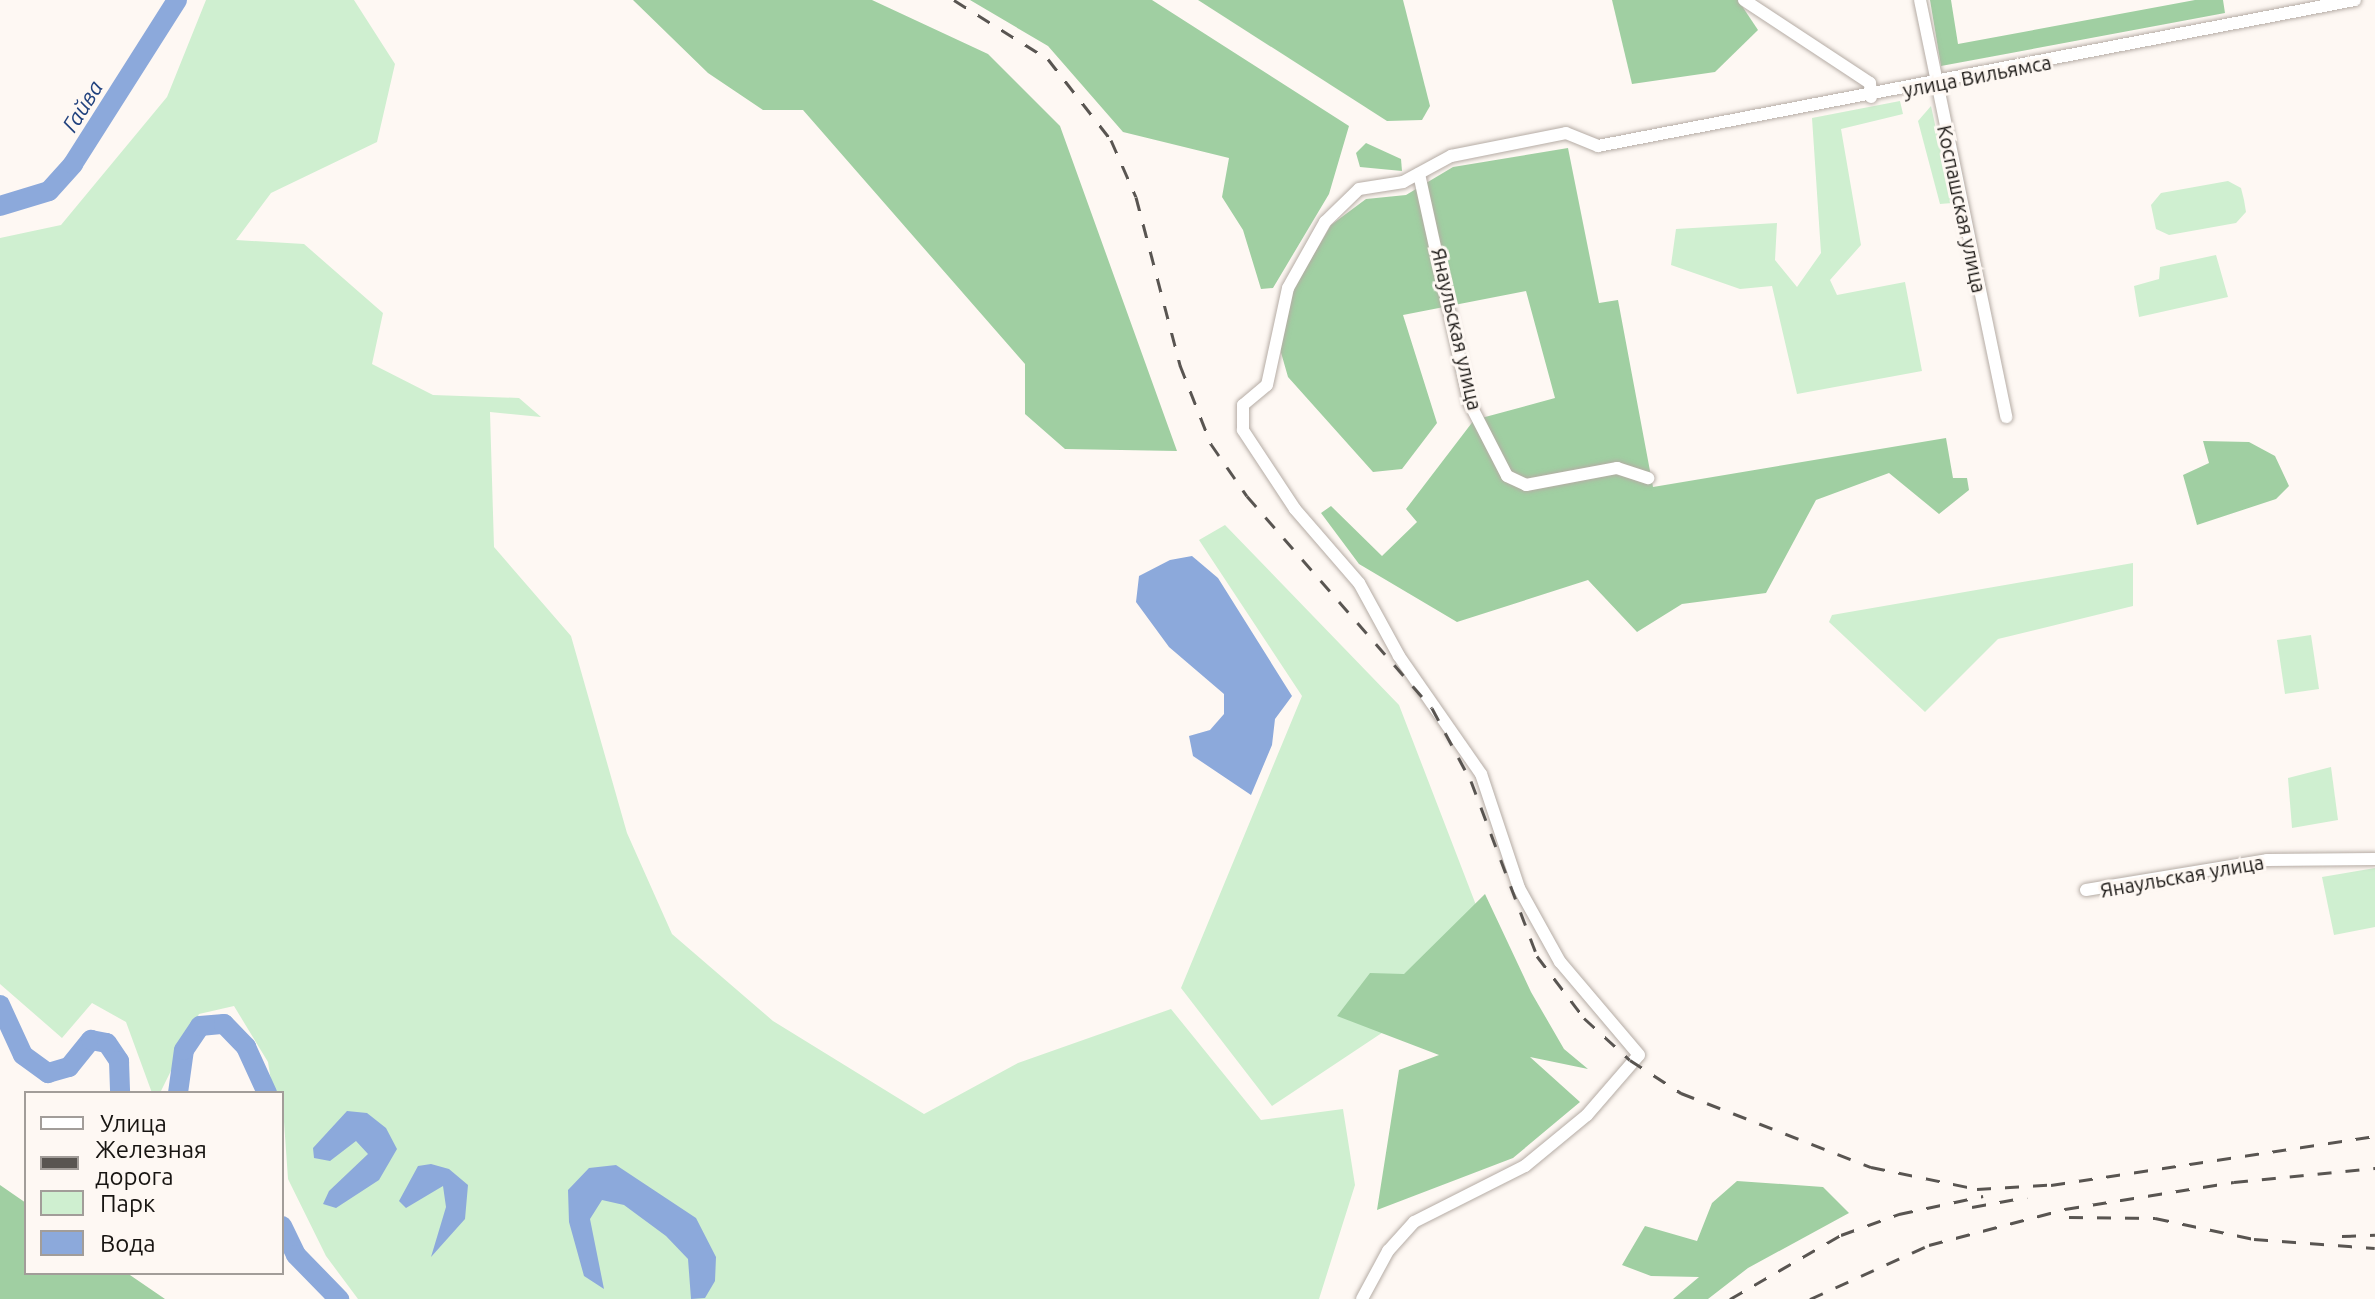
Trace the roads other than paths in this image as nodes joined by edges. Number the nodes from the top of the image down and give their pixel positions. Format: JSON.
{"nodes":[{"id":1,"x":1744,"y":0,"type":"edge"},
{"id":2,"x":1920,"y":0,"type":"edge"},
{"id":3,"x":2355,"y":0,"type":"edge"},
{"id":4,"x":1935,"y":85,"type":"junction"},
{"id":5,"x":1871,"y":97,"type":"junction"},
{"id":6,"x":1419,"y":174,"type":"junction"},
{"id":7,"x":2006,"y":417,"type":"dead end"},
{"id":8,"x":1648,"y":478,"type":"dead end"},
{"id":9,"x":2375,"y":859,"type":"edge"},
{"id":10,"x":2086,"y":890,"type":"dead end"},
{"id":11,"x":1362,"y":1299,"type":"edge"}],
"edges":[{"from":1,"to":5,"type":"street"},
{"from":2,"to":4,"type":"street","name":"Коспашская улица"},
{"from":3,"to":4,"type":"street","name":"улица Вильямса"},
{"from":4,"to":5,"type":"street","name":"улица Вильямса"},
{"from":4,"to":7,"type":"street","name":"Коспашская улица"},
{"from":5,"to":6,"type":"street","name":"улица Вильямса"},
{"from":6,"to":8,"type":"street","name":"Янаульская улица"},
{"from":6,"to":11,"type":"street"},
{"from":9,"to":10,"type":"street","name":"Янаульская улица"}]}
